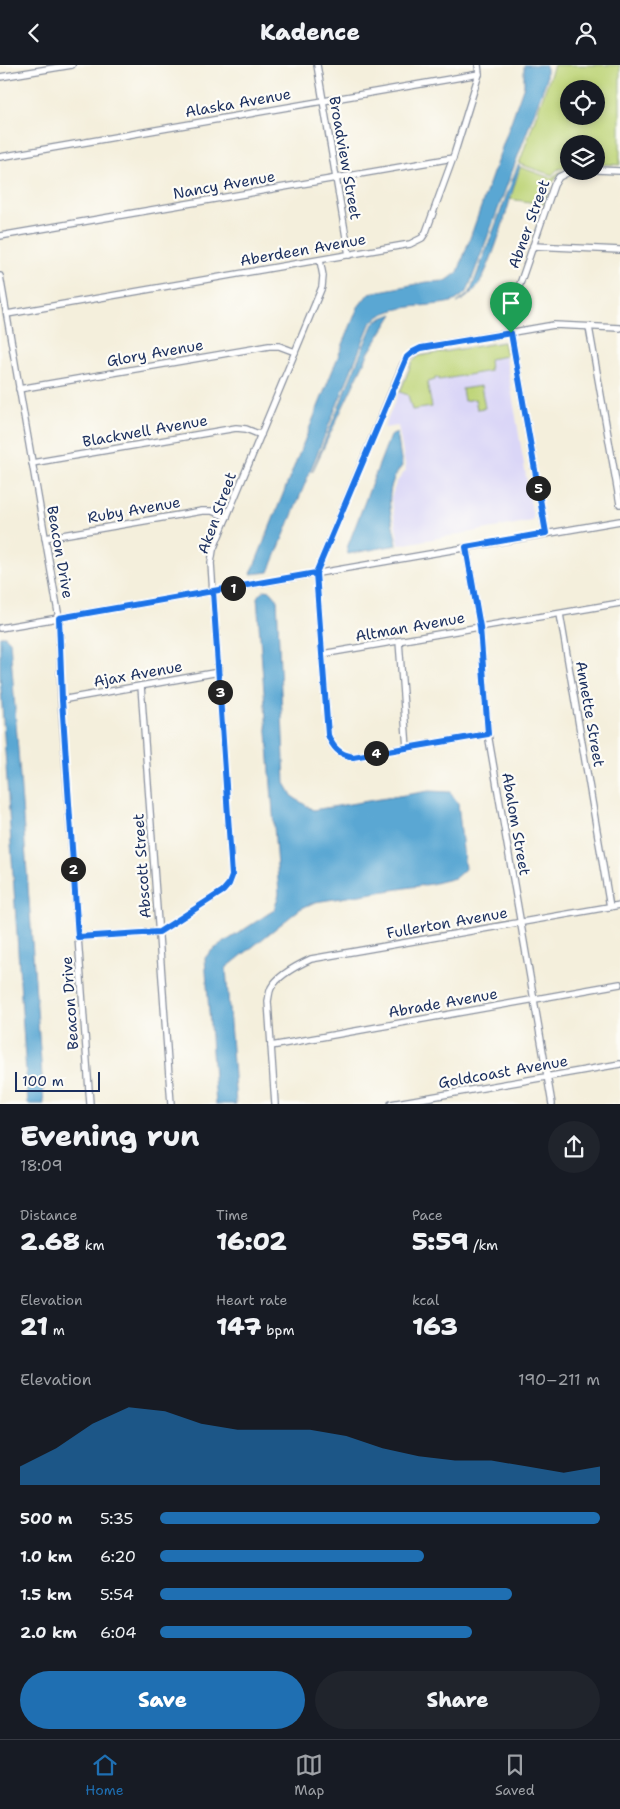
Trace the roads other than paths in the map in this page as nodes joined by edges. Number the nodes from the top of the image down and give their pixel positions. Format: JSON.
{"nodes":[{"id":1,"x":72,"y":65,"type":"edge"},
{"id":2,"x":316,"y":65,"type":"edge"},
{"id":3,"x":478,"y":65,"type":"edge"},
{"id":4,"x":479,"y":74,"type":"junction"},
{"id":5,"x":0,"y":77,"type":"edge"},
{"id":6,"x":323,"y":101,"type":"junction"},
{"id":7,"x":0,"y":157,"type":"edge"},
{"id":8,"x":453,"y":158,"type":"junction"},
{"id":9,"x":605,"y":170,"type":"edge"},
{"id":10,"x":620,"y":171,"type":"edge"},
{"id":11,"x":560,"y":176,"type":"edge"},
{"id":12,"x":336,"y":178,"type":"junction"},
{"id":13,"x":0,"y":236,"type":"edge"},
{"id":14,"x":533,"y":246,"type":"junction"},
{"id":15,"x":620,"y":249,"type":"edge"},
{"id":16,"x":349,"y":255,"type":"junction"},
{"id":17,"x":320,"y":260,"type":"junction"},
{"id":18,"x":0,"y":277,"type":"edge"},
{"id":19,"x":7,"y":314,"type":"junction"},
{"id":20,"x":589,"y":327,"type":"junction"},
{"id":21,"x":620,"y":328,"type":"edge"},
{"id":22,"x":511,"y":333,"type":"junction"},
{"id":23,"x":295,"y":352,"type":"junction"},
{"id":24,"x":19,"y":389,"type":"junction"},
{"id":25,"x":261,"y":435,"type":"junction"},
{"id":26,"x":32,"y":463,"type":"junction"},
{"id":27,"x":620,"y":503,"type":"edge"},
{"id":28,"x":227,"y":517,"type":"junction"},
{"id":29,"x":620,"y":521,"type":"edge"},
{"id":30,"x":546,"y":533,"type":"junction"},
{"id":31,"x":45,"y":538,"type":"junction"},
{"id":32,"x":466,"y":547,"type":"junction"},
{"id":33,"x":316,"y":573,"type":"junction"},
{"id":34,"x":213,"y":591,"type":"junction"},
{"id":35,"x":620,"y":603,"type":"edge"},
{"id":36,"x":560,"y":613,"type":"junction"},
{"id":37,"x":59,"y":618,"type":"junction"},
{"id":38,"x":480,"y":627,"type":"junction"},
{"id":39,"x":0,"y":628,"type":"edge"},
{"id":40,"x":400,"y":641,"type":"junction"},
{"id":41,"x":322,"y":655,"type":"junction"},
{"id":42,"x":219,"y":673,"type":"junction"},
{"id":43,"x":141,"y":686,"type":"junction"},
{"id":44,"x":62,"y":700,"type":"junction"},
{"id":45,"x":488,"y":734,"type":"junction"},
{"id":46,"x":407,"y":748,"type":"junction"},
{"id":47,"x":620,"y":905,"type":"edge"},
{"id":48,"x":610,"y":907,"type":"junction"},
{"id":49,"x":521,"y":923,"type":"junction"},
{"id":50,"x":159,"y":932,"type":"junction"},
{"id":51,"x":78,"y":937,"type":"junction"},
{"id":52,"x":620,"y":984,"type":"edge"},
{"id":53,"x":534,"y":999,"type":"junction"},
{"id":54,"x":271,"y":1046,"type":"junction"},
{"id":55,"x":620,"y":1064,"type":"edge"},
{"id":56,"x":547,"y":1077,"type":"junction"},
{"id":57,"x":90,"y":1104,"type":"edge"},
{"id":58,"x":171,"y":1104,"type":"edge"},
{"id":59,"x":275,"y":1104,"type":"edge"},
{"id":60,"x":391,"y":1104,"type":"edge"},
{"id":61,"x":552,"y":1104,"type":"edge"}],
"edges":[{"from":1,"to":5,"type":"street"},
{"from":2,"to":6,"type":"street","name":"Broadview Street"},
{"from":3,"to":4,"type":"street","name":"Aberdeen Avenue"},
{"from":4,"to":6,"type":"street","name":"Alaska Avenue"},
{"from":4,"to":8,"type":"street","name":"Aberdeen Avenue"},
{"from":6,"to":7,"type":"street","name":"Alaska Avenue"},
{"from":6,"to":12,"type":"street","name":"Broadview Street"},
{"from":8,"to":12,"type":"street","name":"Nancy Avenue"},
{"from":8,"to":16,"type":"street","name":"Aberdeen Avenue"},
{"from":9,"to":10,"type":"street"},
{"from":11,"to":14,"type":"street","name":"Abner Street"},
{"from":12,"to":13,"type":"street","name":"Nancy Avenue"},
{"from":12,"to":16,"type":"street","name":"Broadview Street"},
{"from":14,"to":15,"type":"street"},
{"from":14,"to":22,"type":"street","name":"Abner Street"},
{"from":16,"to":17,"type":"street","name":"Aberdeen Avenue"},
{"from":17,"to":19,"type":"street","name":"Aberdeen Avenue"},
{"from":17,"to":23,"type":"street","name":"Aken Street"},
{"from":18,"to":19,"type":"street","name":"Beacon Drive"},
{"from":19,"to":24,"type":"street","name":"Beacon Drive"},
{"from":20,"to":21,"type":"street"},
{"from":20,"to":22,"type":"street"},
{"from":20,"to":27,"type":"street"},
{"from":22,"to":30,"type":"street","name":"Abner Street"},
{"from":22,"to":33,"type":"street"},
{"from":23,"to":24,"type":"street","name":"Glory Avenue"},
{"from":23,"to":25,"type":"street","name":"Aken Street"},
{"from":24,"to":26,"type":"street","name":"Beacon Drive"},
{"from":25,"to":26,"type":"street","name":"Blackwell Avenue"},
{"from":25,"to":28,"type":"street","name":"Aken Street"},
{"from":26,"to":31,"type":"street","name":"Beacon Drive"},
{"from":28,"to":31,"type":"street","name":"Ruby Avenue"},
{"from":28,"to":34,"type":"street","name":"Aken Street"},
{"from":29,"to":30,"type":"street"},
{"from":30,"to":32,"type":"street"},
{"from":31,"to":37,"type":"street","name":"Beacon Drive"},
{"from":32,"to":33,"type":"street"},
{"from":32,"to":38,"type":"street","name":"Abalom Street"},
{"from":33,"to":34,"type":"street"},
{"from":33,"to":41,"type":"street"},
{"from":34,"to":37,"type":"street"},
{"from":34,"to":42,"type":"street","name":"Aken Street"},
{"from":35,"to":36,"type":"street","name":"Altman Avenue"},
{"from":36,"to":38,"type":"street","name":"Altman Avenue"},
{"from":36,"to":48,"type":"street","name":"Annette Street"},
{"from":37,"to":39,"type":"street"},
{"from":37,"to":44,"type":"street","name":"Beacon Drive"},
{"from":38,"to":40,"type":"street","name":"Altman Avenue"},
{"from":38,"to":45,"type":"street","name":"Abalom Street"},
{"from":40,"to":41,"type":"street","name":"Altman Avenue"},
{"from":40,"to":46,"type":"street"},
{"from":41,"to":46,"type":"street"},
{"from":42,"to":43,"type":"street","name":"Ajax Avenue"},
{"from":42,"to":50,"type":"street","name":"Aken Street"},
{"from":43,"to":44,"type":"street","name":"Ajax Avenue"},
{"from":43,"to":50,"type":"street","name":"Abscott Street"},
{"from":44,"to":51,"type":"street","name":"Beacon Drive"},
{"from":45,"to":46,"type":"street"},
{"from":45,"to":49,"type":"street","name":"Abalom Street"},
{"from":47,"to":48,"type":"street","name":"Fullerton Avenue"},
{"from":48,"to":49,"type":"street","name":"Fullerton Avenue"},
{"from":49,"to":53,"type":"street","name":"Abalom Street"},
{"from":49,"to":54,"type":"street","name":"Fullerton Avenue"},
{"from":50,"to":51,"type":"street"},
{"from":50,"to":58,"type":"street","name":"Abscott Street"},
{"from":51,"to":57,"type":"street","name":"Beacon Drive"},
{"from":52,"to":53,"type":"street","name":"Abrade Avenue"},
{"from":53,"to":54,"type":"street","name":"Abrade Avenue"},
{"from":53,"to":56,"type":"street","name":"Abalom Street"},
{"from":54,"to":59,"type":"street"},
{"from":55,"to":56,"type":"street","name":"Goldcoast Avenue"},
{"from":56,"to":60,"type":"street","name":"Goldcoast Avenue"},
{"from":56,"to":61,"type":"street","name":"Abalom Street"}]}
